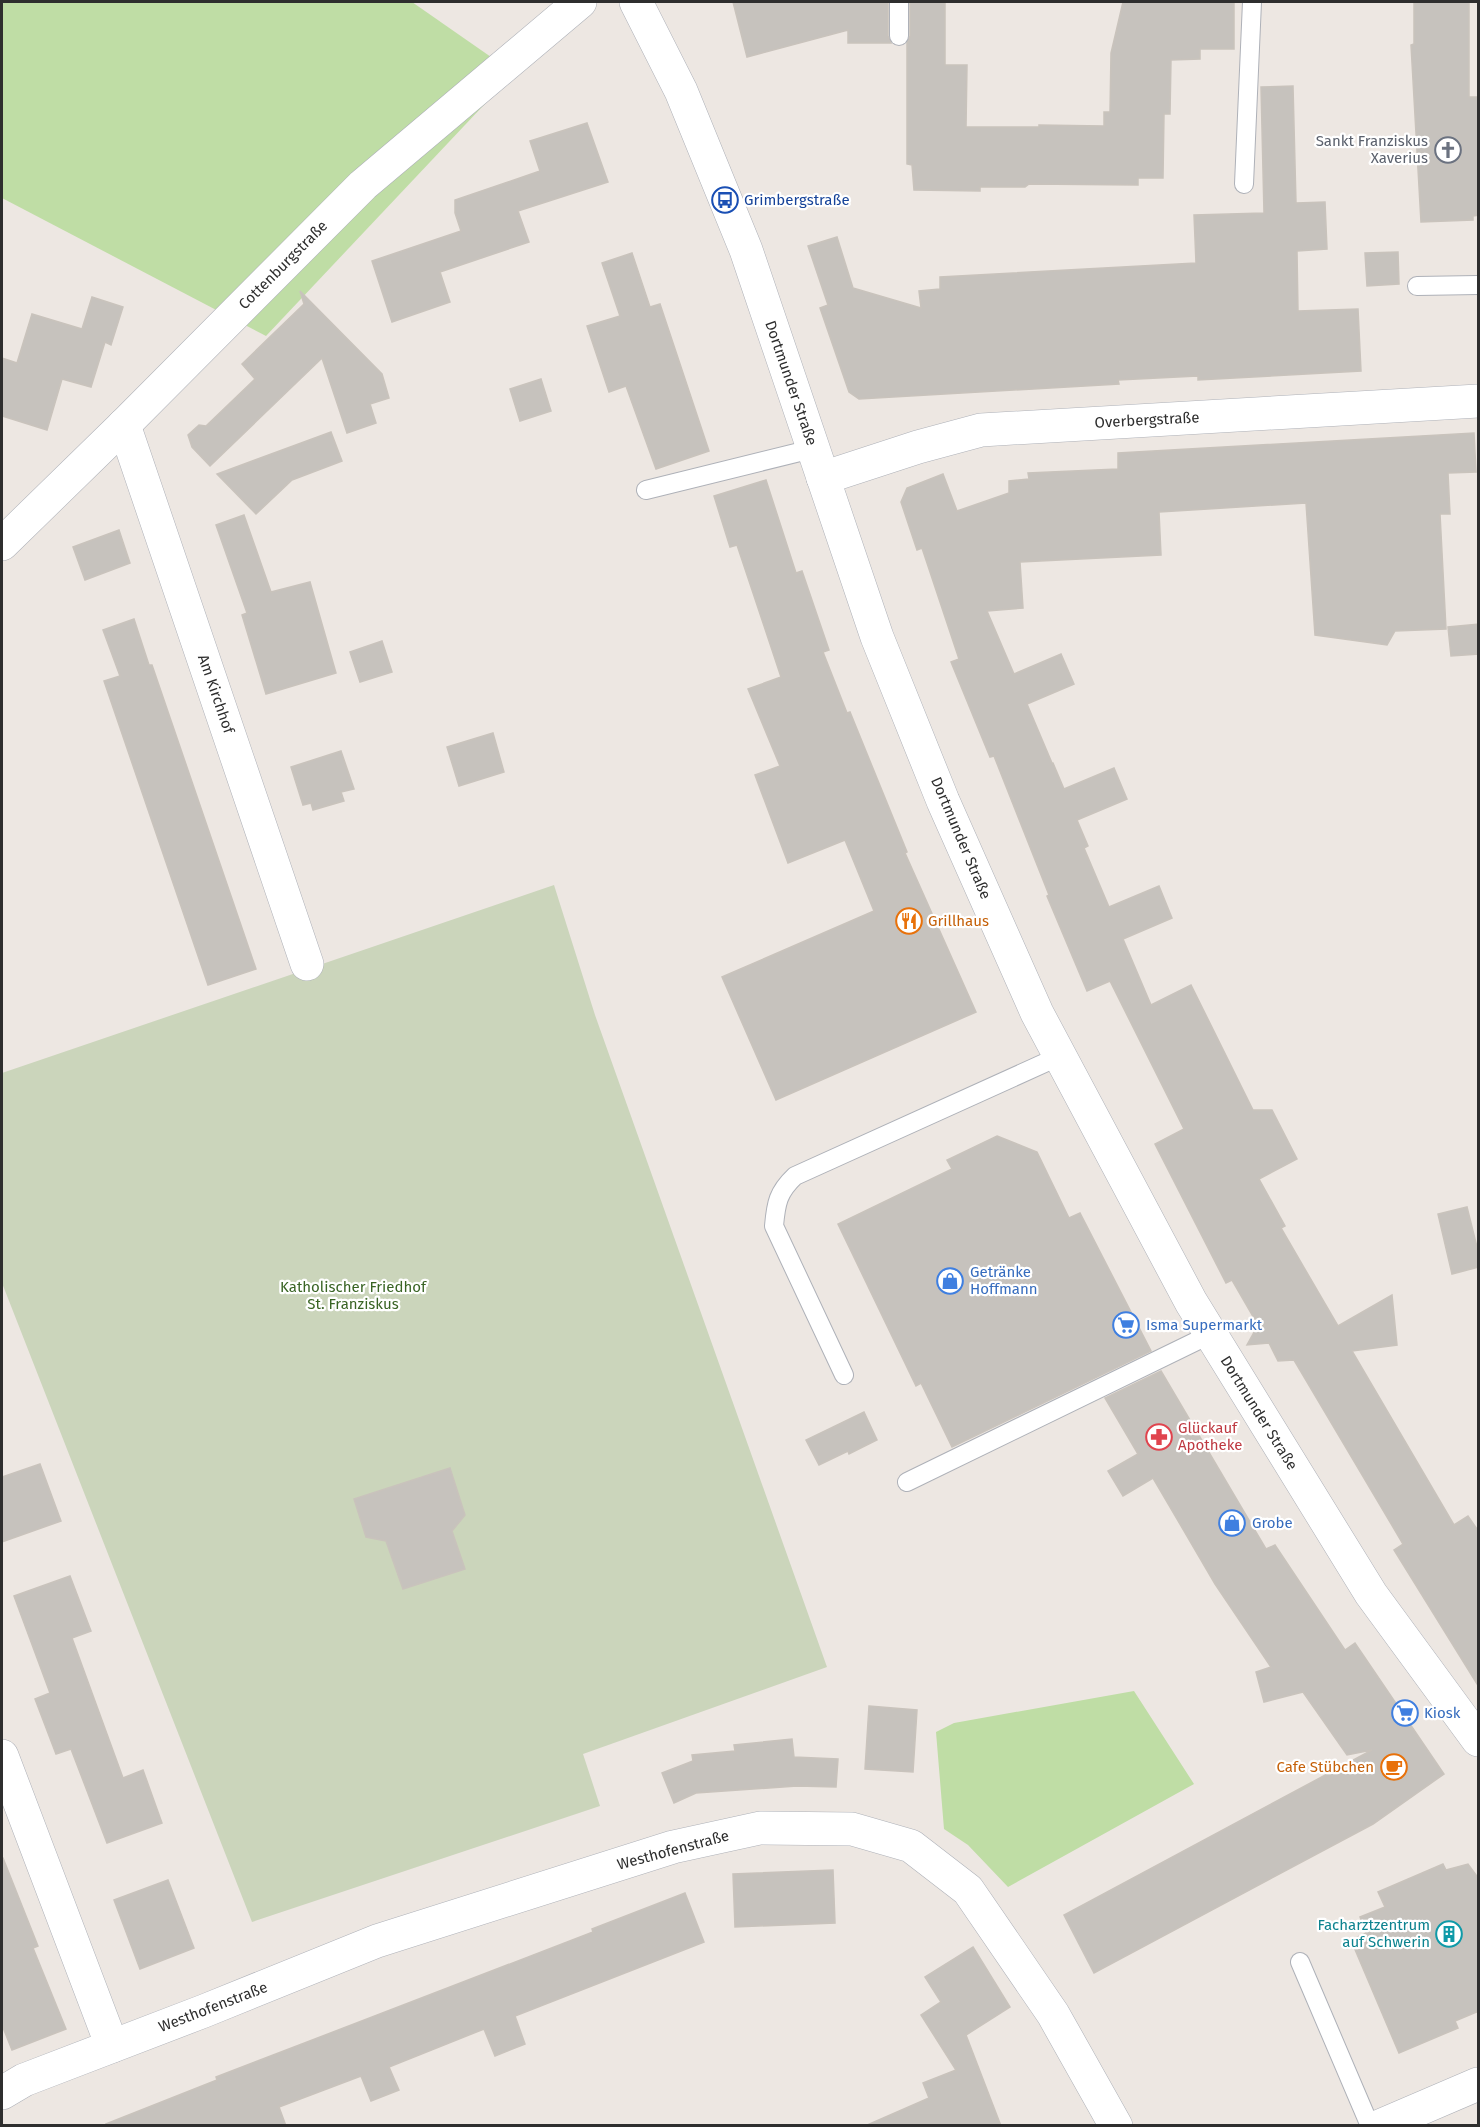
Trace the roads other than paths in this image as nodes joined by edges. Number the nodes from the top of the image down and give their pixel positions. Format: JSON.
{"nodes":[{"id":1,"x":580,"y":2,"type":"edge"},
{"id":2,"x":636,"y":2,"type":"edge"},
{"id":3,"x":899,"y":2,"type":"edge"},
{"id":4,"x":1252,"y":2,"type":"edge"},
{"id":5,"x":899,"y":36,"type":"dead end"},
{"id":6,"x":1244,"y":184,"type":"dead end"},
{"id":7,"x":1479,"y":285,"type":"edge"},
{"id":8,"x":1417,"y":286,"type":"dead end"},
{"id":9,"x":1479,"y":400,"type":"edge"},
{"id":10,"x":124,"y":425,"type":"junction"},
{"id":11,"x":818,"y":463,"type":"junction"},
{"id":12,"x":646,"y":490,"type":"dead end"},
{"id":13,"x":2,"y":544,"type":"edge"},
{"id":14,"x":307,"y":964,"type":"dead end"},
{"id":15,"x":1060,"y":1056,"type":"junction"},
{"id":16,"x":1211,"y":1334,"type":"junction"},
{"id":17,"x":844,"y":1375,"type":"dead end"},
{"id":18,"x":908,"y":1482,"type":"dead end"},
{"id":19,"x":1479,"y":1740,"type":"edge"},
{"id":20,"x":2,"y":1756,"type":"edge"},
{"id":21,"x":1300,"y":1962,"type":"dead end"},
{"id":22,"x":112,"y":2046,"type":"junction"},
{"id":23,"x":1479,"y":2084,"type":"edge"},
{"id":24,"x":2,"y":2093,"type":"edge"},
{"id":25,"x":1116,"y":2126,"type":"edge"},
{"id":26,"x":1370,"y":2126,"type":"edge"},
{"id":27,"x":1380,"y":2126,"type":"edge"}],
"edges":[{"from":1,"to":10,"type":"street","name":"Cottenburgstraße"},
{"from":2,"to":11,"type":"street","name":"Dortmunder Straße"},
{"from":3,"to":5,"type":"lane"},
{"from":4,"to":6,"type":"lane"},
{"from":7,"to":8,"type":"lane"},
{"from":9,"to":11,"type":"street","name":"Overbergstraße"},
{"from":10,"to":13,"type":"street","name":"Cottenburgstraße"},
{"from":10,"to":14,"type":"street","name":"Am Kirchhof"},
{"from":11,"to":12,"type":"lane"},
{"from":11,"to":15,"type":"street","name":"Dortmunder Straße"},
{"from":15,"to":16,"type":"street","name":"Dortmunder Straße"},
{"from":15,"to":17,"type":"lane"},
{"from":16,"to":18,"type":"lane"},
{"from":16,"to":19,"type":"street","name":"Dortmunder Straße"},
{"from":20,"to":22,"type":"street"},
{"from":21,"to":26,"type":"lane"},
{"from":22,"to":24,"type":"street","name":"Westhofenstraße"},
{"from":22,"to":25,"type":"street","name":"Westhofenstraße"},
{"from":23,"to":27,"type":"street"}]}
